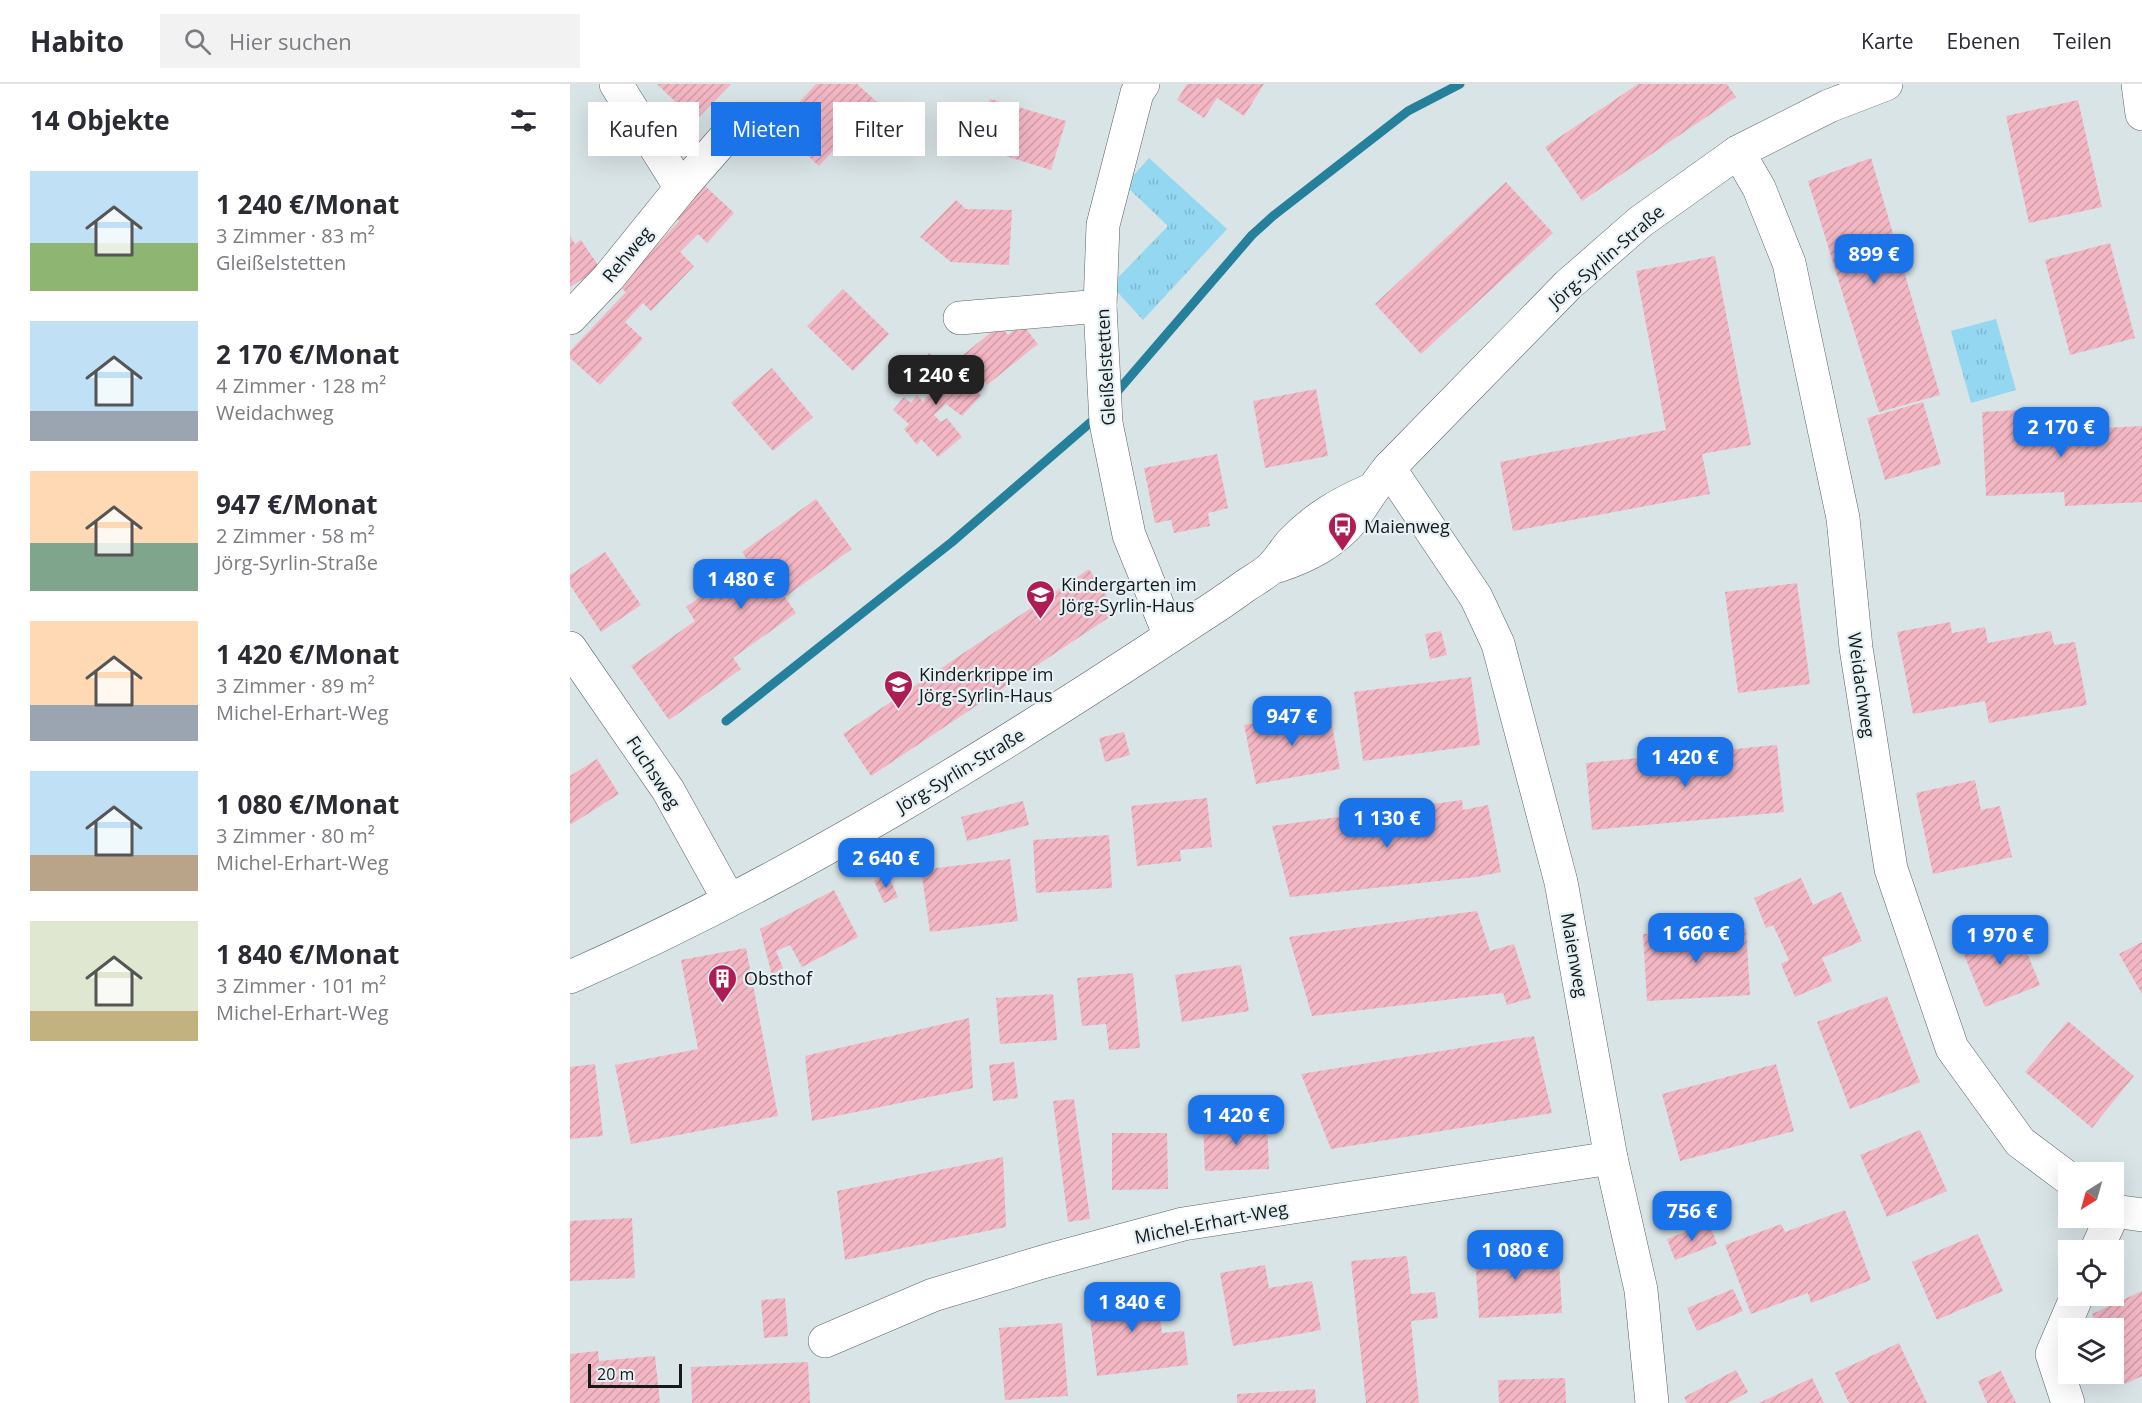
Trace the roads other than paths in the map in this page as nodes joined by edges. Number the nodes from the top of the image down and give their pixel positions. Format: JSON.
{"nodes":[{"id":1,"x":616,"y":84,"type":"edge"},
{"id":2,"x":1886,"y":84,"type":"edge"},
{"id":3,"x":2138,"y":84,"type":"edge"},
{"id":4,"x":1132,"y":87,"type":"edge"},
{"id":5,"x":2142,"y":114,"type":"edge"},
{"id":6,"x":1738,"y":152,"type":"junction"},
{"id":7,"x":711,"y":154,"type":"edge"},
{"id":8,"x":681,"y":188,"type":"junction"},
{"id":9,"x":1100,"y":306,"type":"junction"},
{"id":10,"x":570,"y":318,"type":"edge"},
{"id":11,"x":960,"y":318,"type":"dead end"},
{"id":12,"x":1380,"y":479,"type":"junction"},
{"id":13,"x":1170,"y":636,"type":"junction"},
{"id":14,"x":570,"y":648,"type":"edge"},
{"id":15,"x":729,"y":900,"type":"junction"},
{"id":16,"x":570,"y":977,"type":"edge"},
{"id":17,"x":1611,"y":1158,"type":"junction"},
{"id":18,"x":2058,"y":1170,"type":"edge"},
{"id":19,"x":2124,"y":1212,"type":"edge"},
{"id":20,"x":2142,"y":1215,"type":"edge"},
{"id":21,"x":2073,"y":1306,"type":"edge"},
{"id":22,"x":825,"y":1341,"type":"dead end"},
{"id":23,"x":1652,"y":1403,"type":"edge"},
{"id":24,"x":2068,"y":1403,"type":"edge"}],
"edges":[{"from":1,"to":8,"type":"street"},
{"from":2,"to":6,"type":"street","name":"Jörg-Syrlin-Straße"},
{"from":3,"to":5,"type":"street"},
{"from":4,"to":9,"type":"street","name":"Gleißelstetten"},
{"from":6,"to":12,"type":"street","name":"Jörg-Syrlin-Straße"},
{"from":6,"to":18,"type":"street","name":"Weidachweg"},
{"from":7,"to":8,"type":"street","name":"Rehweg"},
{"from":8,"to":10,"type":"street","name":"Rehweg"},
{"from":9,"to":11,"type":"street"},
{"from":9,"to":13,"type":"street","name":"Gleißelstetten"},
{"from":12,"to":13,"type":"street","name":"Jörg-Syrlin-Straße"},
{"from":12,"to":17,"type":"street","name":"Maienweg"},
{"from":13,"to":15,"type":"street","name":"Jörg-Syrlin-Straße"},
{"from":14,"to":15,"type":"street","name":"Fuchsweg"},
{"from":15,"to":16,"type":"street","name":"Jörg-Syrlin-Straße"},
{"from":17,"to":22,"type":"street","name":"Michel-Erhart-Weg"},
{"from":17,"to":23,"type":"street","name":"Maienweg"},
{"from":19,"to":20,"type":"street"},
{"from":21,"to":24,"type":"street"}]}
